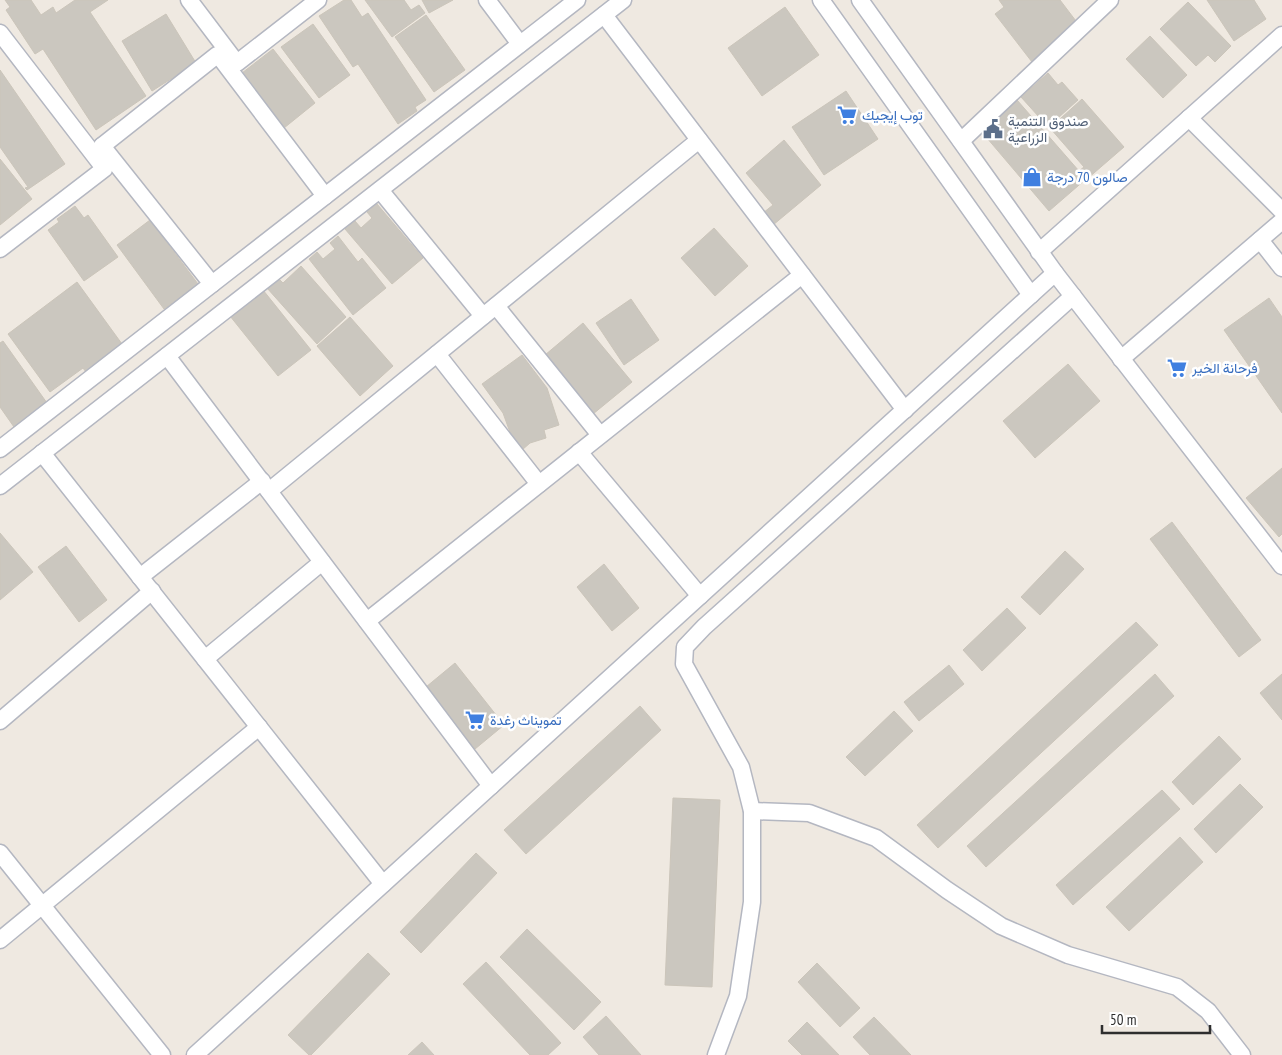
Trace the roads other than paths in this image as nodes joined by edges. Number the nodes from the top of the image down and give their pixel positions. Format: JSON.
{"nodes":[{"id":1,"x":189,"y":0,"type":"edge"},
{"id":2,"x":318,"y":0,"type":"edge"},
{"id":3,"x":487,"y":0,"type":"edge"},
{"id":4,"x":577,"y":0,"type":"edge"},
{"id":5,"x":623,"y":0,"type":"edge"},
{"id":6,"x":821,"y":0,"type":"edge"},
{"id":7,"x":860,"y":0,"type":"edge"},
{"id":8,"x":1110,"y":0,"type":"edge"},
{"id":9,"x":604,"y":15,"type":"junction"},
{"id":10,"x":1280,"y":39,"type":"edge"},
{"id":11,"x":3,"y":44,"type":"edge"},
{"id":12,"x":520,"y":44,"type":"junction"},
{"id":13,"x":218,"y":55,"type":"junction"},
{"id":14,"x":237,"y":63,"type":"junction"},
{"id":15,"x":1189,"y":118,"type":"junction"},
{"id":16,"x":699,"y":140,"type":"junction"},
{"id":17,"x":961,"y":141,"type":"junction"},
{"id":18,"x":102,"y":146,"type":"junction"},
{"id":19,"x":104,"y":169,"type":"junction"},
{"id":20,"x":380,"y":190,"type":"junction"},
{"id":21,"x":326,"y":196,"type":"junction"},
{"id":22,"x":1282,"y":210,"type":"edge"},
{"id":23,"x":1282,"y":221,"type":"edge"},
{"id":24,"x":1260,"y":240,"type":"junction"},
{"id":25,"x":0,"y":248,"type":"edge"},
{"id":26,"x":1040,"y":252,"type":"junction"},
{"id":27,"x":1282,"y":268,"type":"edge"},
{"id":28,"x":1055,"y":273,"type":"junction"},
{"id":29,"x":802,"y":274,"type":"junction"},
{"id":30,"x":212,"y":284,"type":"junction"},
{"id":31,"x":1031,"y":295,"type":"junction"},
{"id":32,"x":1073,"y":296,"type":"junction"},
{"id":33,"x":490,"y":311,"type":"junction"},
{"id":34,"x":437,"y":354,"type":"junction"},
{"id":35,"x":167,"y":356,"type":"junction"},
{"id":36,"x":1121,"y":358,"type":"junction"},
{"id":37,"x":905,"y":410,"type":"junction"},
{"id":38,"x":600,"y":435,"type":"junction"},
{"id":39,"x":0,"y":449,"type":"edge"},
{"id":40,"x":579,"y":452,"type":"junction"},
{"id":41,"x":42,"y":453,"type":"junction"},
{"id":42,"x":539,"y":484,"type":"junction"},
{"id":43,"x":0,"y":486,"type":"edge"},
{"id":44,"x":266,"y":486,"type":"junction"},
{"id":45,"x":322,"y":562,"type":"junction"},
{"id":46,"x":1282,"y":566,"type":"edge"},
{"id":47,"x":140,"y":577,"type":"junction"},
{"id":48,"x":152,"y":591,"type":"junction"},
{"id":49,"x":700,"y":596,"type":"junction"},
{"id":50,"x":367,"y":621,"type":"junction"},
{"id":51,"x":205,"y":659,"type":"junction"},
{"id":52,"x":0,"y":721,"type":"edge"},
{"id":53,"x":259,"y":727,"type":"junction"},
{"id":54,"x":491,"y":786,"type":"junction"},
{"id":55,"x":752,"y":811,"type":"junction"},
{"id":56,"x":0,"y":853,"type":"edge"},
{"id":57,"x":383,"y":884,"type":"junction"},
{"id":58,"x":42,"y":905,"type":"junction"},
{"id":59,"x":0,"y":940,"type":"edge"},
{"id":60,"x":162,"y":1055,"type":"edge"},
{"id":61,"x":195,"y":1055,"type":"edge"},
{"id":62,"x":716,"y":1055,"type":"edge"},
{"id":63,"x":1242,"y":1055,"type":"edge"}],
"edges":[{"from":1,"to":14,"type":"street"},
{"from":2,"to":14,"type":"street"},
{"from":3,"to":12,"type":"street"},
{"from":4,"to":12,"type":"street"},
{"from":5,"to":9,"type":"street"},
{"from":6,"to":31,"type":"street"},
{"from":7,"to":17,"type":"street"},
{"from":8,"to":17,"type":"street"},
{"from":9,"to":16,"type":"street"},
{"from":9,"to":20,"type":"street"},
{"from":10,"to":15,"type":"street"},
{"from":11,"to":19,"type":"street"},
{"from":12,"to":21,"type":"street"},
{"from":13,"to":14,"type":"street"},
{"from":13,"to":18,"type":"street"},
{"from":13,"to":21,"type":"street"},
{"from":15,"to":22,"type":"street"},
{"from":15,"to":26,"type":"street"},
{"from":16,"to":29,"type":"street"},
{"from":16,"to":33,"type":"street"},
{"from":17,"to":26,"type":"street"},
{"from":18,"to":19,"type":"street"},
{"from":18,"to":30,"type":"street"},
{"from":19,"to":25,"type":"street"},
{"from":20,"to":33,"type":"street"},
{"from":20,"to":35,"type":"street"},
{"from":21,"to":30,"type":"street"},
{"from":23,"to":24,"type":"street"},
{"from":24,"to":27,"type":"street"},
{"from":24,"to":36,"type":"street"},
{"from":26,"to":28,"type":"street"},
{"from":28,"to":31,"type":"street"},
{"from":28,"to":32,"type":"street"},
{"from":29,"to":37,"type":"street"},
{"from":29,"to":38,"type":"street"},
{"from":30,"to":39,"type":"street"},
{"from":31,"to":37,"type":"street"},
{"from":32,"to":36,"type":"street"},
{"from":32,"to":55,"type":"street"},
{"from":33,"to":34,"type":"street"},
{"from":33,"to":38,"type":"street"},
{"from":34,"to":42,"type":"street"},
{"from":34,"to":44,"type":"street"},
{"from":35,"to":41,"type":"street"},
{"from":35,"to":44,"type":"street"},
{"from":36,"to":46,"type":"street"},
{"from":37,"to":49,"type":"street"},
{"from":38,"to":40,"type":"street"},
{"from":40,"to":42,"type":"street"},
{"from":40,"to":49,"type":"street"},
{"from":41,"to":43,"type":"street"},
{"from":41,"to":47,"type":"street"},
{"from":42,"to":50,"type":"street"},
{"from":44,"to":45,"type":"street"},
{"from":44,"to":47,"type":"street"},
{"from":45,"to":50,"type":"street"},
{"from":45,"to":51,"type":"street"},
{"from":47,"to":48,"type":"street"},
{"from":48,"to":51,"type":"street"},
{"from":48,"to":52,"type":"street"},
{"from":49,"to":54,"type":"street"},
{"from":50,"to":54,"type":"street"},
{"from":51,"to":53,"type":"street"},
{"from":53,"to":57,"type":"street"},
{"from":53,"to":58,"type":"street"},
{"from":54,"to":57,"type":"street"},
{"from":55,"to":62,"type":"street"},
{"from":55,"to":63,"type":"street"},
{"from":56,"to":58,"type":"street"},
{"from":57,"to":61,"type":"street"},
{"from":58,"to":59,"type":"street"},
{"from":58,"to":60,"type":"street"}]}
